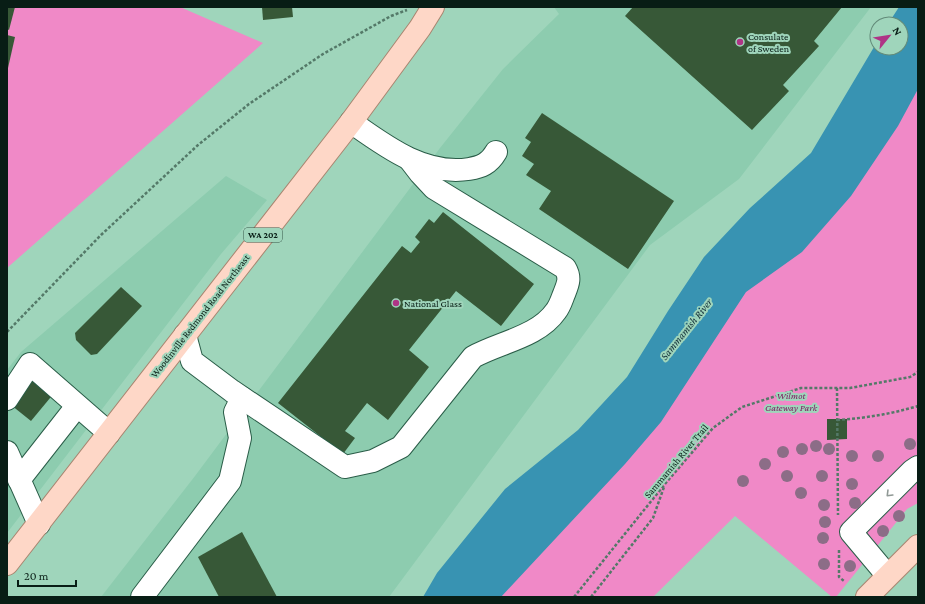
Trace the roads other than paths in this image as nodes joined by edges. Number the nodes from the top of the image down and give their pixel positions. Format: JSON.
{"nodes":[{"id":1,"x":430,"y":11,"type":"edge"},
{"id":2,"x":351,"y":122,"type":"junction"},
{"id":3,"x":496,"y":152,"type":"dead end"},
{"id":4,"x":410,"y":160,"type":"junction"},
{"id":5,"x":185,"y":336,"type":"junction"},
{"id":6,"x":242,"y":398,"type":"junction"},
{"id":7,"x":7,"y":400,"type":"edge"},
{"id":8,"x":78,"y":406,"type":"junction"},
{"id":9,"x":109,"y":433,"type":"junction"},
{"id":10,"x":7,"y":452,"type":"edge"},
{"id":11,"x":918,"y":467,"type":"edge"},
{"id":12,"x":19,"y":480,"type":"junction"},
{"id":13,"x":39,"y":524,"type":"junction"},
{"id":14,"x":918,"y":546,"type":"edge"},
{"id":15,"x":10,"y":553,"type":"edge"},
{"id":16,"x":887,"y":575,"type":"junction"},
{"id":17,"x":142,"y":597,"type":"edge"},
{"id":18,"x":867,"y":597,"type":"edge"}],
"edges":[{"from":1,"to":2,"type":"main road","name":"Woodinville Redmond Road Northeast","number":"WA 202"},
{"from":2,"to":4,"type":"lane"},
{"from":2,"to":5,"type":"main road","name":"Woodinville Redmond Road Northeast","number":"WA 202"},
{"from":3,"to":4,"type":"lane"},
{"from":4,"to":6,"type":"lane"},
{"from":5,"to":6,"type":"lane"},
{"from":5,"to":9,"type":"main road","name":"Woodinville Redmond Road Northeast","number":"WA 202"},
{"from":6,"to":17,"type":"lane"},
{"from":7,"to":8,"type":"lane"},
{"from":8,"to":9,"type":"lane"},
{"from":8,"to":12,"type":"lane"},
{"from":9,"to":13,"type":"main road","name":"Woodinville Redmond Road Northeast","number":"WA 202"},
{"from":10,"to":12,"type":"lane"},
{"from":11,"to":16,"type":"lane","one_way":true},
{"from":12,"to":13,"type":"lane"},
{"from":13,"to":15,"type":"main road","name":"Woodinville Redmond Road Northeast","number":"WA 202"},
{"from":14,"to":16,"type":"main road"},
{"from":16,"to":18,"type":"main road"}]}
